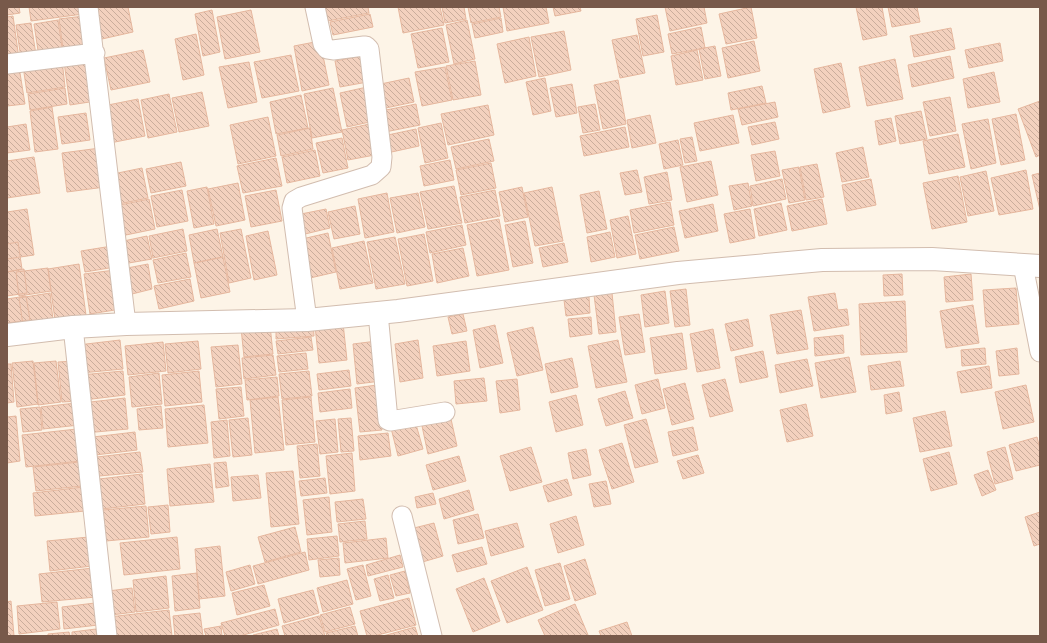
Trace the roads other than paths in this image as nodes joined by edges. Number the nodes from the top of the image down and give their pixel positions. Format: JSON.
{"nodes":[{"id":1,"x":88,"y":7,"type":"edge"},
{"id":2,"x":315,"y":7,"type":"edge"},
{"id":3,"x":95,"y":53,"type":"junction"},
{"id":4,"x":7,"y":64,"type":"edge"},
{"id":5,"x":1031,"y":266,"type":"edge"},
{"id":6,"x":378,"y":313,"type":"junction"},
{"id":7,"x":307,"y":320,"type":"junction"},
{"id":8,"x":126,"y":324,"type":"junction"},
{"id":9,"x":73,"y":327,"type":"junction"},
{"id":10,"x":7,"y":334,"type":"edge"},
{"id":11,"x":1040,"y":352,"type":"edge"},
{"id":12,"x":445,"y":412,"type":"dead end"},
{"id":13,"x":402,"y":516,"type":"dead end"},
{"id":14,"x":107,"y":636,"type":"edge"},
{"id":15,"x":432,"y":636,"type":"edge"}],
"edges":[{"from":1,"to":3,"type":"street"},
{"from":2,"to":7,"type":"street"},
{"from":3,"to":4,"type":"street"},
{"from":3,"to":8,"type":"street"},
{"from":5,"to":6,"type":"street"},
{"from":5,"to":11,"type":"street"},
{"from":6,"to":7,"type":"street"},
{"from":6,"to":12,"type":"street"},
{"from":7,"to":8,"type":"street"},
{"from":8,"to":9,"type":"street"},
{"from":9,"to":10,"type":"street"},
{"from":9,"to":14,"type":"street"},
{"from":13,"to":15,"type":"street"}]}
